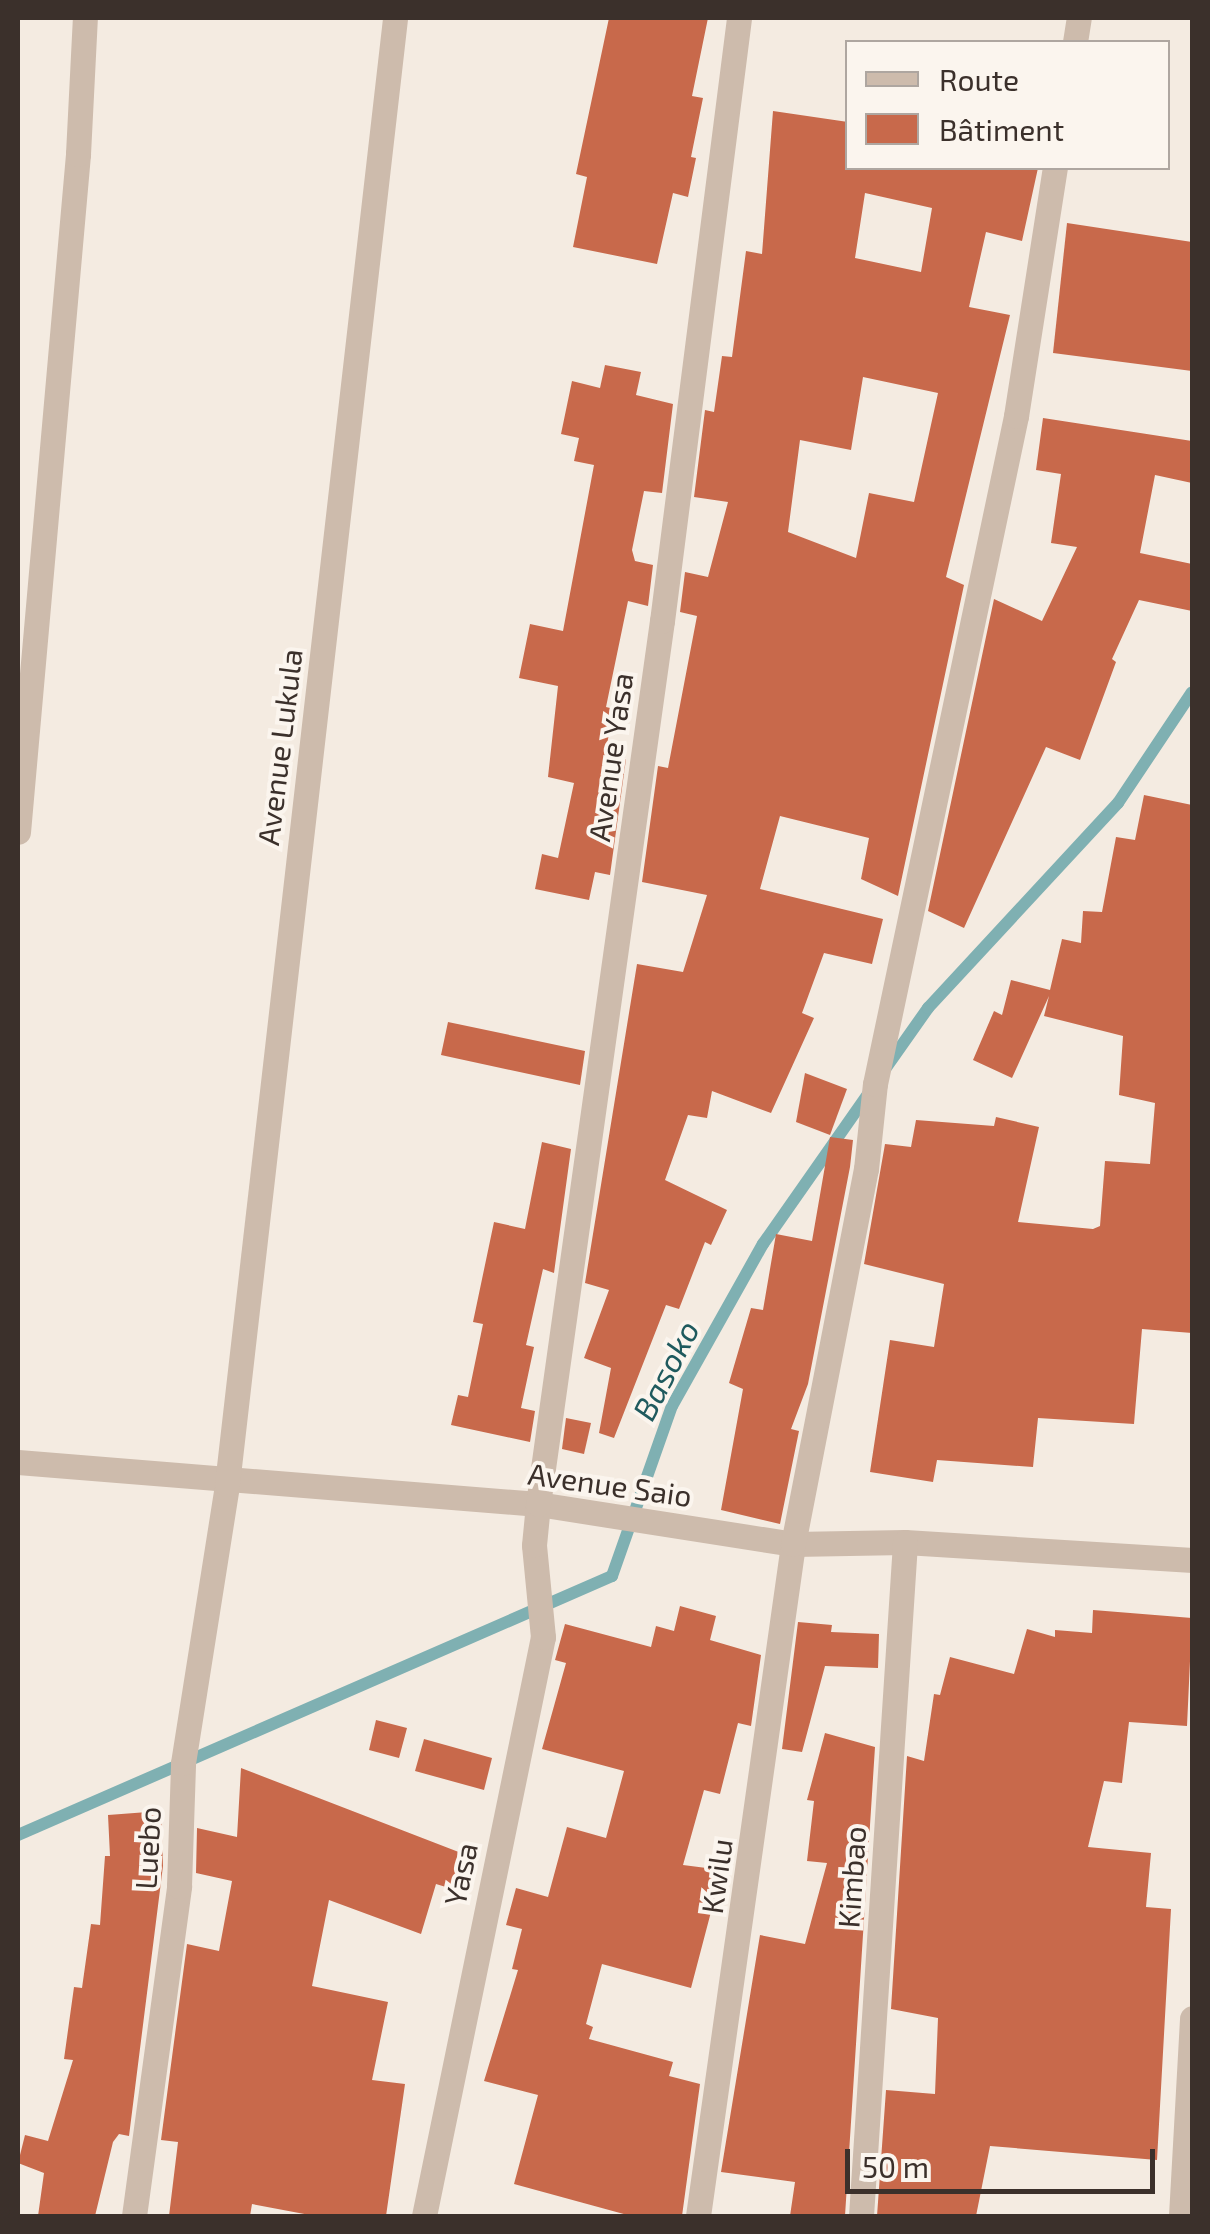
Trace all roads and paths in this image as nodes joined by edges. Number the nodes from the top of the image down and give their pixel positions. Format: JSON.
{"nodes":[{"id":1,"x":84,"y":18,"type":"edge"},
{"id":2,"x":395,"y":18,"type":"edge"},
{"id":3,"x":738,"y":18,"type":"edge"},
{"id":4,"x":1055,"y":170,"type":"edge"},
{"id":5,"x":18,"y":832,"type":"edge"},
{"id":6,"x":18,"y":1462,"type":"edge"},
{"id":7,"x":227,"y":1484,"type":"junction"},
{"id":8,"x":538,"y":1504,"type":"junction"},
{"id":9,"x":904,"y":1542,"type":"junction"},
{"id":10,"x":793,"y":1544,"type":"junction"},
{"id":11,"x":1192,"y":1560,"type":"edge"},
{"id":12,"x":1192,"y":2018,"type":"edge"},
{"id":13,"x":134,"y":2216,"type":"edge"},
{"id":14,"x":424,"y":2216,"type":"edge"},
{"id":15,"x":698,"y":2216,"type":"edge"},
{"id":16,"x":862,"y":2216,"type":"edge"},
{"id":17,"x":1181,"y":2216,"type":"edge"}],
"edges":[{"from":1,"to":5,"type":"street"},
{"from":2,"to":7,"type":"street","name":"Avenue Lukula"},
{"from":3,"to":8,"type":"street","name":"Avenue Yasa"},
{"from":4,"to":10,"type":"street","name":"Kwilu"},
{"from":6,"to":7,"type":"street","name":"Avenue Saio"},
{"from":7,"to":8,"type":"street","name":"Avenue Saio"},
{"from":7,"to":13,"type":"street","name":"Luebo"},
{"from":8,"to":10,"type":"street","name":"Avenue Saio"},
{"from":8,"to":14,"type":"street","name":"Yasa"},
{"from":9,"to":10,"type":"street","name":"Avenue Saio"},
{"from":9,"to":11,"type":"street","name":"Avenue Saio"},
{"from":9,"to":16,"type":"street","name":"Kimbao"},
{"from":10,"to":15,"type":"street","name":"Kwilu"},
{"from":12,"to":17,"type":"street"}]}
